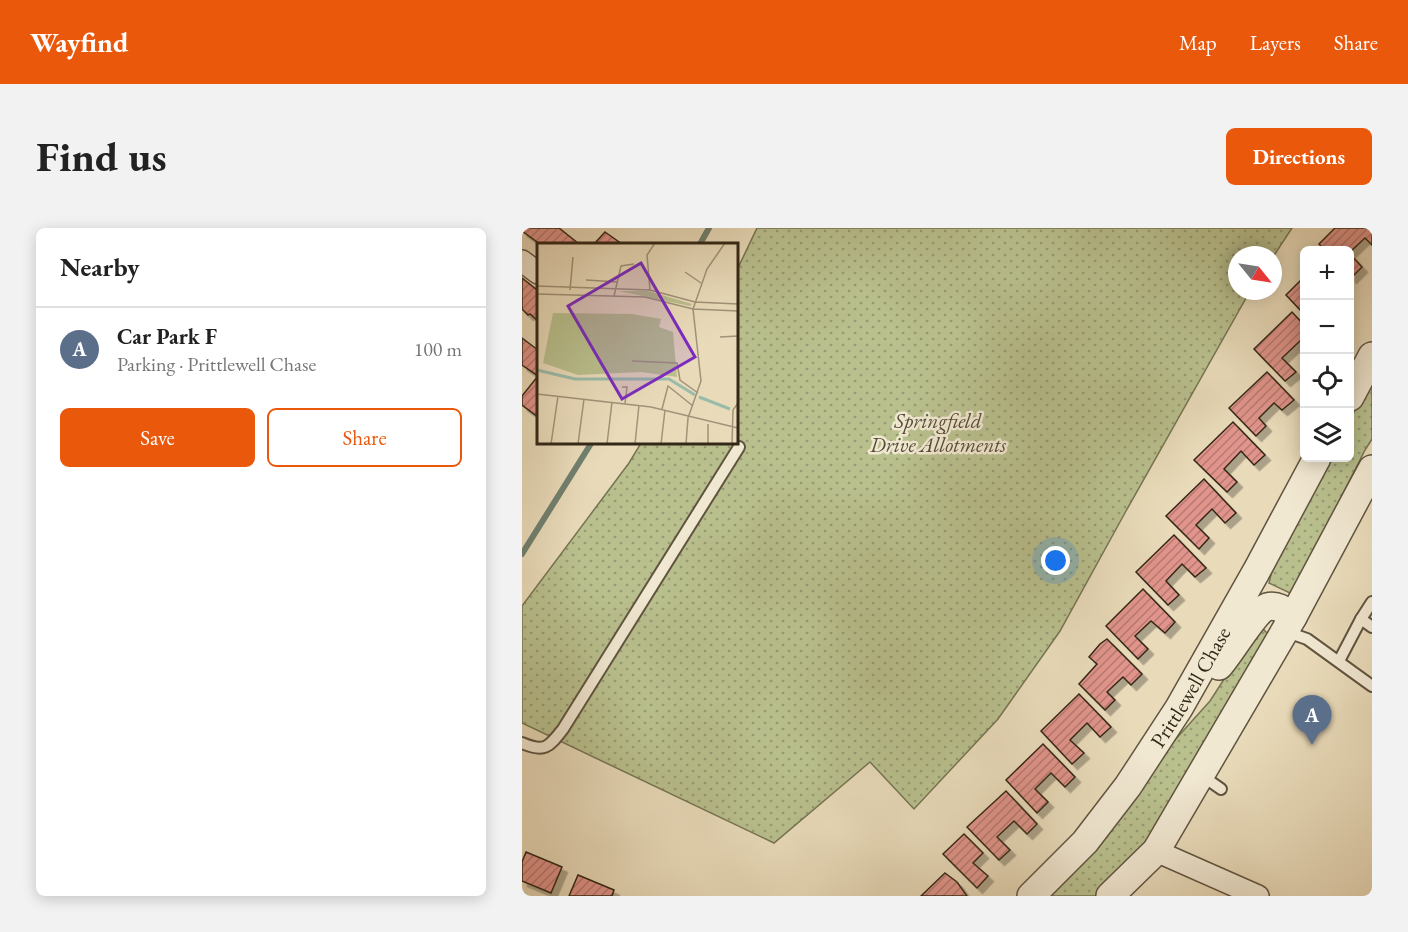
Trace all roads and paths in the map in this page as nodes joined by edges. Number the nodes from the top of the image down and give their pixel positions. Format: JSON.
{"nodes":[{"id":1,"x":522,"y":261,"type":"edge"},
{"id":2,"x":537,"y":272,"type":"edge"},
{"id":3,"x":1372,"y":356,"type":"edge"},
{"id":4,"x":1354,"y":390,"type":"edge"},
{"id":5,"x":739,"y":447,"type":"dead end"},
{"id":6,"x":1315,"y":462,"type":"edge"},
{"id":7,"x":1372,"y":469,"type":"edge"},
{"id":8,"x":1256,"y":572,"type":"junction"},
{"id":9,"x":1372,"y":602,"type":"edge"},
{"id":10,"x":1262,"y":611,"type":"junction"},
{"id":11,"x":1361,"y":618,"type":"junction"},
{"id":12,"x":1372,"y":627,"type":"edge"},
{"id":13,"x":1295,"y":629,"type":"junction"},
{"id":14,"x":1339,"y":661,"type":"junction"},
{"id":15,"x":1372,"y":686,"type":"edge"},
{"id":16,"x":1179,"y":708,"type":"junction"},
{"id":17,"x":522,"y":743,"type":"edge"},
{"id":18,"x":1156,"y":851,"type":"junction"},
{"id":19,"x":1031,"y":896,"type":"edge"},
{"id":20,"x":1110,"y":896,"type":"edge"},
{"id":21,"x":1258,"y":896,"type":"edge"}],
"edges":[{"from":1,"to":2,"type":"street"},
{"from":3,"to":4,"type":"street"},
{"from":5,"to":17,"type":"lane"},
{"from":6,"to":8,"type":"street","name":"Prittlewell Chase"},
{"from":7,"to":13,"type":"street"},
{"from":8,"to":10,"type":"street"},
{"from":8,"to":16,"type":"street","name":"Prittlewell Chase"},
{"from":9,"to":11,"type":"lane"},
{"from":10,"to":13,"type":"street"},
{"from":10,"to":16,"type":"street"},
{"from":11,"to":12,"type":"lane"},
{"from":11,"to":14,"type":"lane"},
{"from":13,"to":14,"type":"lane"},
{"from":13,"to":18,"type":"street"},
{"from":14,"to":15,"type":"lane"},
{"from":16,"to":19,"type":"street","name":"Prittlewell Chase"},
{"from":18,"to":20,"type":"street"},
{"from":18,"to":21,"type":"street"}]}
